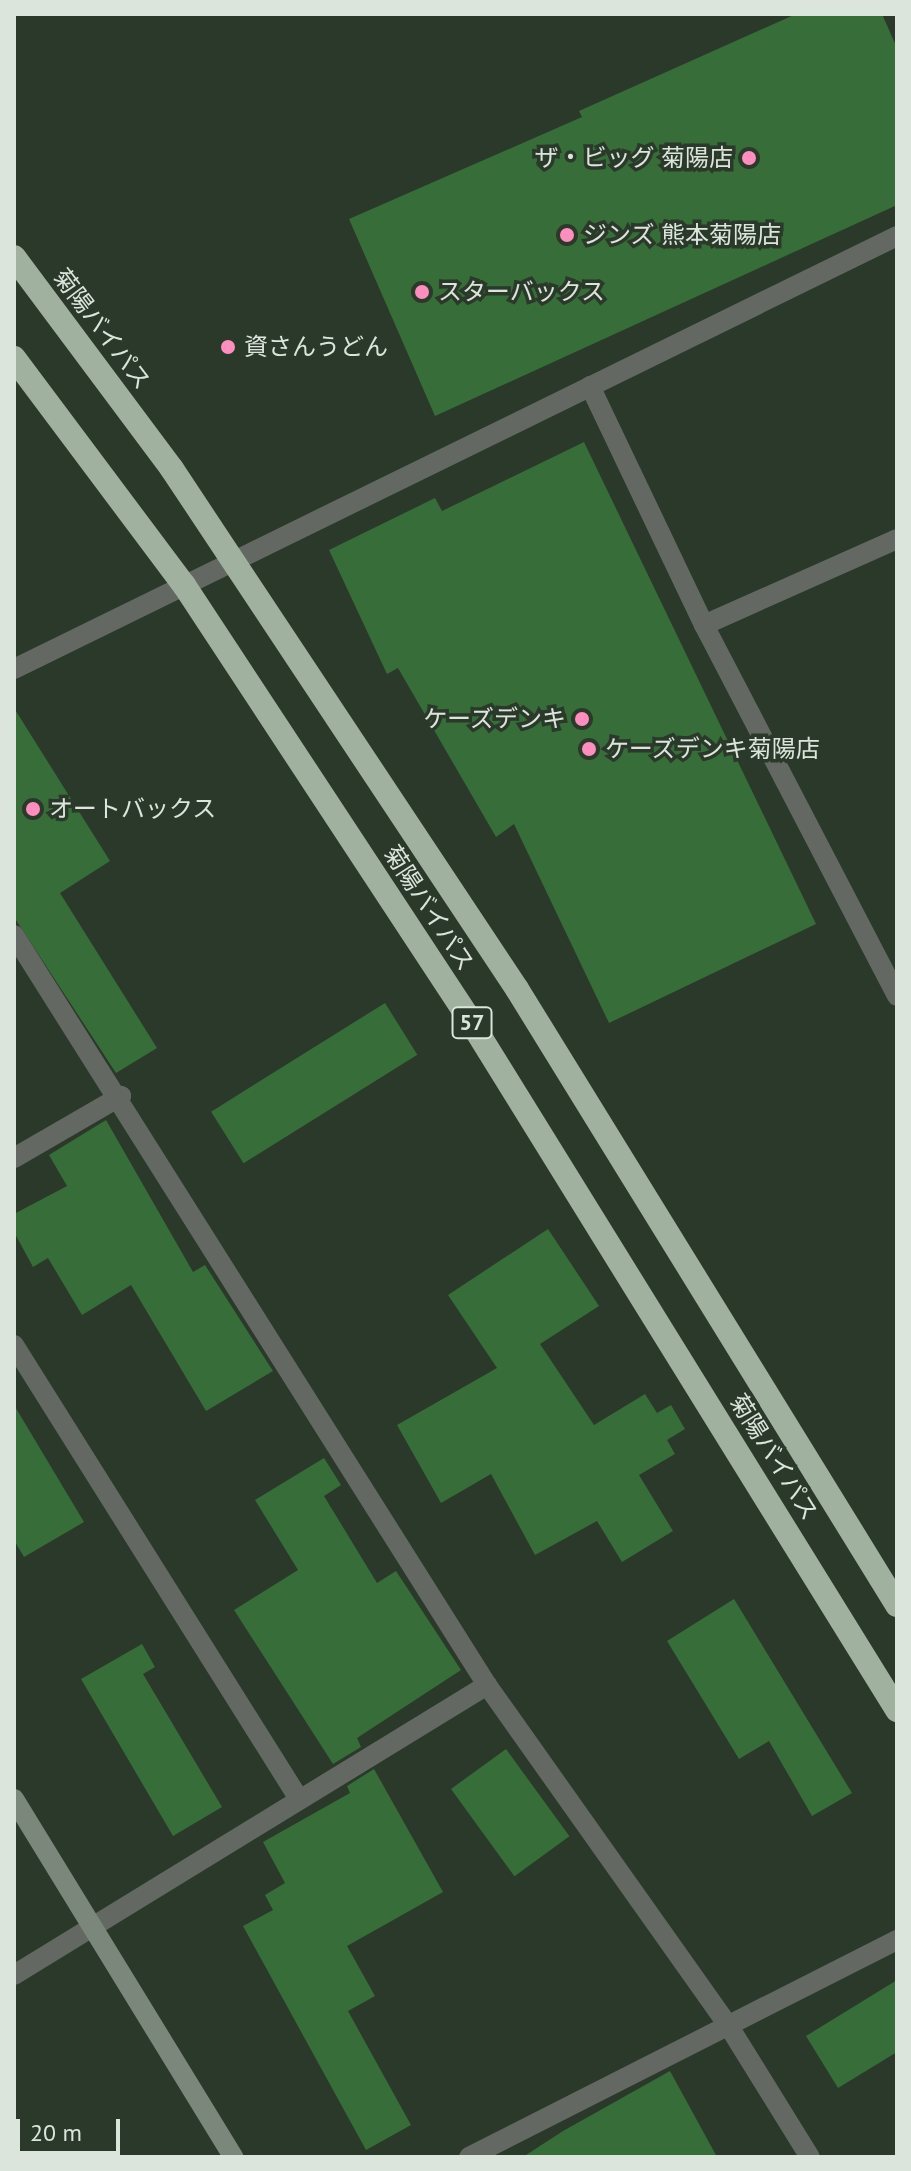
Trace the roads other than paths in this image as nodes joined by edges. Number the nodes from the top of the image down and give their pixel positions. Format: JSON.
{"nodes":[{"id":1,"x":897,"y":236,"type":"edge"},
{"id":2,"x":14,"y":257,"type":"edge"},
{"id":3,"x":14,"y":358,"type":"edge"},
{"id":4,"x":590,"y":386,"type":"junction"},
{"id":5,"x":897,"y":539,"type":"edge"},
{"id":6,"x":233,"y":561,"type":"junction"},
{"id":7,"x":184,"y":585,"type":"junction"},
{"id":8,"x":704,"y":625,"type":"junction"},
{"id":9,"x":14,"y":669,"type":"edge"},
{"id":10,"x":14,"y":935,"type":"edge"},
{"id":11,"x":897,"y":996,"type":"edge"},
{"id":12,"x":121,"y":1096,"type":"junction"},
{"id":13,"x":14,"y":1158,"type":"edge"},
{"id":14,"x":14,"y":1345,"type":"edge"},
{"id":15,"x":897,"y":1605,"type":"edge"},
{"id":16,"x":487,"y":1685,"type":"junction"},
{"id":17,"x":897,"y":1710,"type":"edge"},
{"id":18,"x":14,"y":1799,"type":"edge"},
{"id":19,"x":299,"y":1799,"type":"junction"},
{"id":20,"x":92,"y":1929,"type":"junction"},
{"id":21,"x":897,"y":1940,"type":"edge"},
{"id":22,"x":14,"y":1975,"type":"edge"},
{"id":23,"x":728,"y":2025,"type":"junction"},
{"id":24,"x":233,"y":2157,"type":"edge"},
{"id":25,"x":469,"y":2157,"type":"edge"},
{"id":26,"x":810,"y":2157,"type":"edge"}],
"edges":[{"from":1,"to":4,"type":"street"},
{"from":2,"to":6,"type":"highway","name":"菊陽バイパス","number":"57"},
{"from":3,"to":7,"type":"highway","name":"菊陽バイパス","number":"57"},
{"from":4,"to":6,"type":"street"},
{"from":4,"to":8,"type":"street"},
{"from":5,"to":8,"type":"street"},
{"from":6,"to":7,"type":"street"},
{"from":6,"to":15,"type":"highway","name":"菊陽バイパス","number":"57"},
{"from":7,"to":9,"type":"street"},
{"from":7,"to":17,"type":"highway","name":"菊陽バイパス","number":"57"},
{"from":8,"to":11,"type":"street"},
{"from":10,"to":12,"type":"street"},
{"from":12,"to":13,"type":"street"},
{"from":12,"to":16,"type":"street"},
{"from":14,"to":19,"type":"street"},
{"from":16,"to":19,"type":"street"},
{"from":16,"to":23,"type":"street"},
{"from":18,"to":20,"type":"street"},
{"from":19,"to":20,"type":"street"},
{"from":20,"to":22,"type":"street"},
{"from":20,"to":24,"type":"street"},
{"from":21,"to":23,"type":"street"},
{"from":23,"to":25,"type":"street"},
{"from":23,"to":26,"type":"street"}]}
